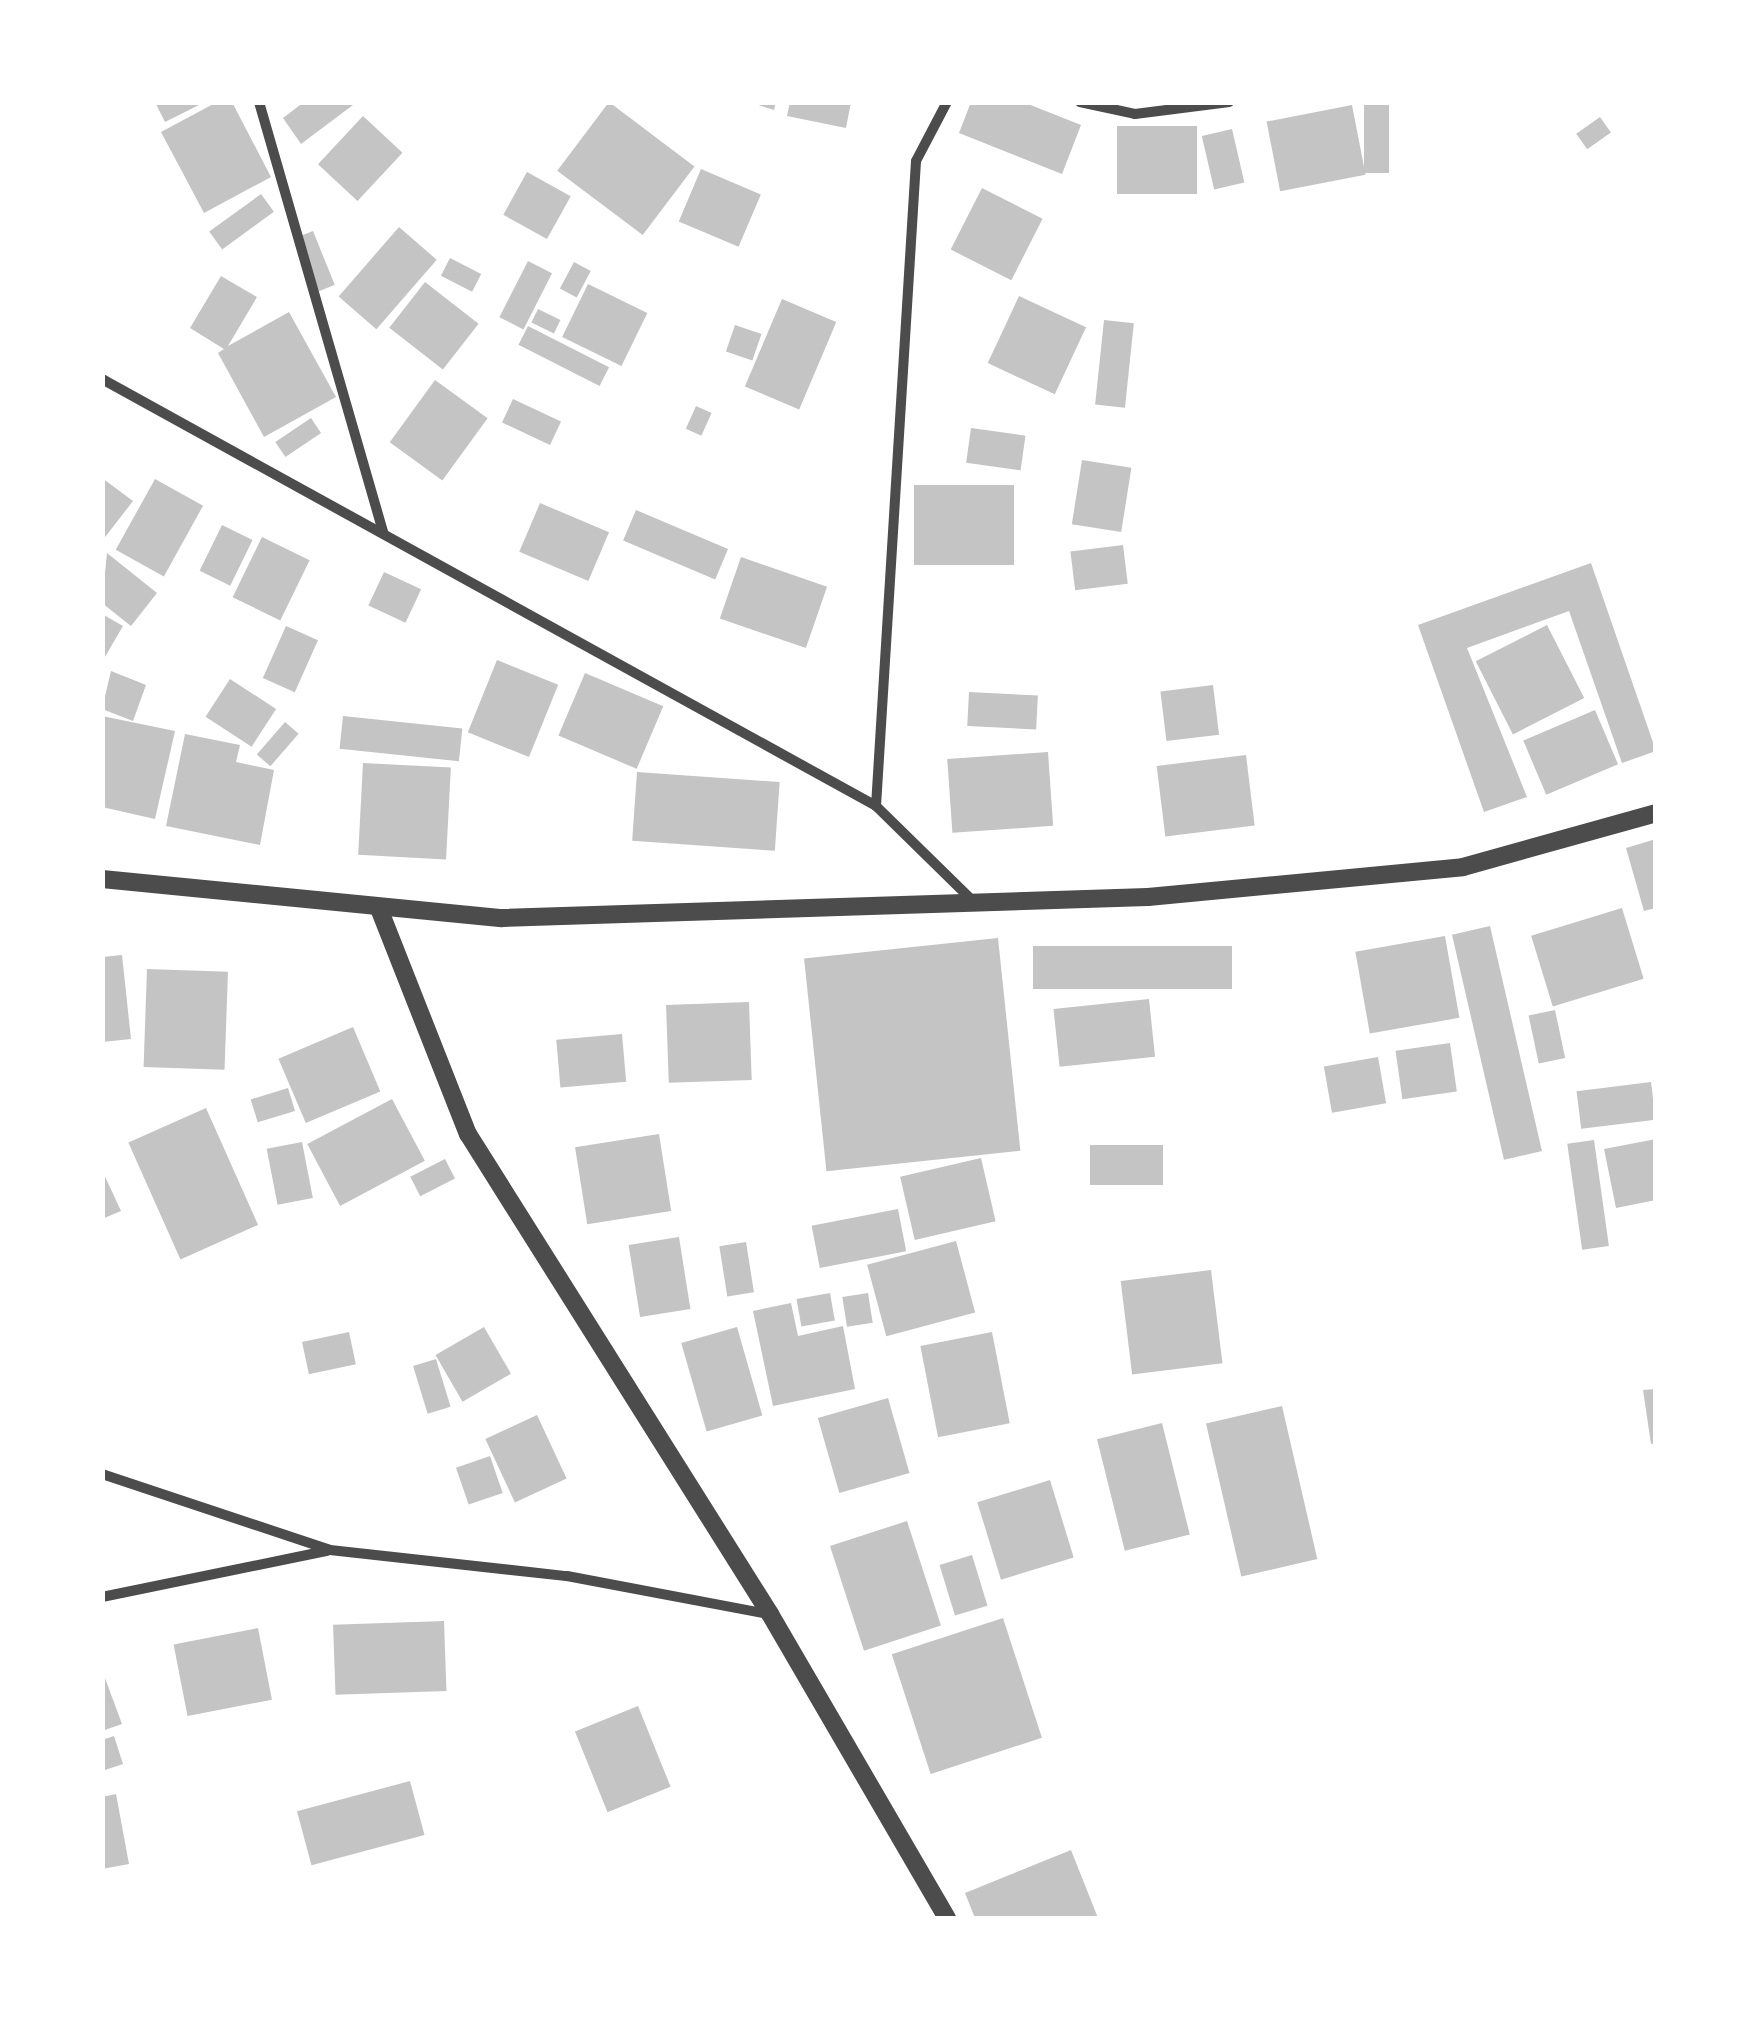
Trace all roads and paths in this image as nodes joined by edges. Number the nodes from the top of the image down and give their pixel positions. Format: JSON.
{"nodes":[{"id":1,"x":259,"y":102,"type":"edge"},
{"id":2,"x":947,"y":102,"type":"edge"},
{"id":3,"x":1080,"y":102,"type":"edge"},
{"id":4,"x":1229,"y":102,"type":"edge"},
{"id":5,"x":102,"y":380,"type":"edge"},
{"id":6,"x":383,"y":532,"type":"junction"},
{"id":7,"x":876,"y":806,"type":"junction"},
{"id":8,"x":1656,"y":813,"type":"edge"},
{"id":9,"x":102,"y":879,"type":"edge"},
{"id":10,"x":971,"y":899,"type":"junction"},
{"id":11,"x":380,"y":912,"type":"junction"},
{"id":12,"x":102,"y":1474,"type":"edge"},
{"id":13,"x":330,"y":1550,"type":"junction"},
{"id":14,"x":103,"y":1597,"type":"edge"},
{"id":15,"x":770,"y":1614,"type":"junction"},
{"id":16,"x":946,"y":1918,"type":"edge"}],
"edges":[{"from":1,"to":6,"type":"street"},
{"from":2,"to":7,"type":"street"},
{"from":3,"to":4,"type":"street"},
{"from":5,"to":6,"type":"street"},
{"from":6,"to":7,"type":"street"},
{"from":7,"to":10,"type":"street"},
{"from":8,"to":10,"type":"street"},
{"from":9,"to":11,"type":"street"},
{"from":10,"to":11,"type":"street"},
{"from":11,"to":15,"type":"street"},
{"from":12,"to":13,"type":"street"},
{"from":13,"to":14,"type":"street"},
{"from":13,"to":15,"type":"street"},
{"from":15,"to":16,"type":"street"}]}
